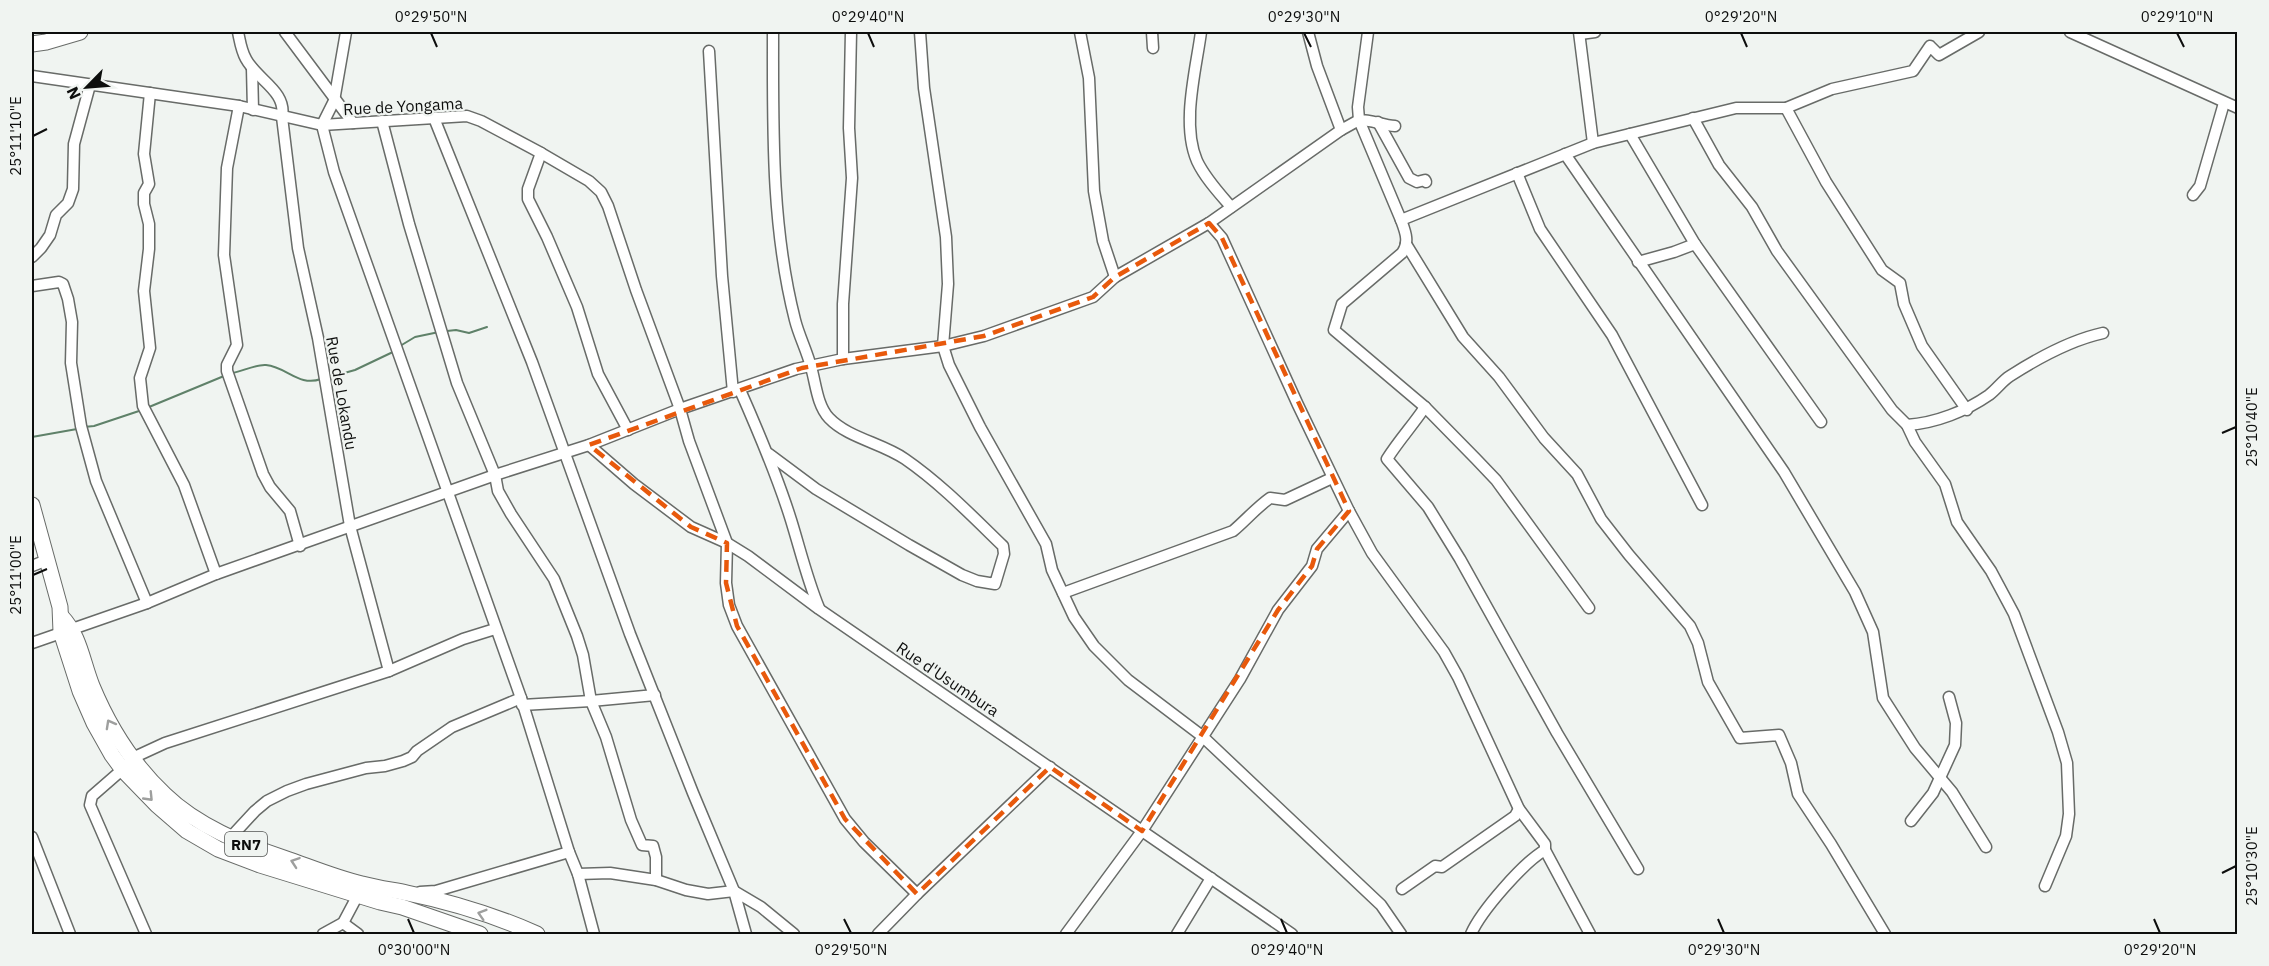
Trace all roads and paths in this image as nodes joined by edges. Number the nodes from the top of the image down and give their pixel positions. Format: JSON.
{"nodes":[{"id":1,"x":80,"y":32,"type":"edge"},
{"id":2,"x":238,"y":32,"type":"edge"},
{"id":3,"x":285,"y":32,"type":"edge"},
{"id":4,"x":346,"y":32,"type":"edge"},
{"id":5,"x":773,"y":32,"type":"edge"},
{"id":6,"x":851,"y":32,"type":"edge"},
{"id":7,"x":921,"y":32,"type":"edge"},
{"id":8,"x":1080,"y":32,"type":"edge"},
{"id":9,"x":1152,"y":32,"type":"edge"},
{"id":10,"x":1201,"y":32,"type":"edge"},
{"id":11,"x":1308,"y":32,"type":"edge"},
{"id":12,"x":1368,"y":32,"type":"edge"},
{"id":13,"x":1595,"y":32,"type":"edge"},
{"id":14,"x":1978,"y":32,"type":"edge"},
{"id":15,"x":2070,"y":32,"type":"edge"},
{"id":16,"x":1580,"y":33,"type":"edge"},
{"id":17,"x":32,"y":44,"type":"edge"},
{"id":18,"x":1153,"y":48,"type":"dead end"},
{"id":19,"x":709,"y":51,"type":"dead end"},
{"id":20,"x":252,"y":68,"type":"junction"},
{"id":21,"x":32,"y":76,"type":"edge"},
{"id":22,"x":90,"y":85,"type":"junction"},
{"id":23,"x":150,"y":93,"type":"junction"},
{"id":24,"x":334,"y":101,"type":"junction"},
{"id":25,"x":2224,"y":103,"type":"junction"},
{"id":26,"x":239,"y":106,"type":"junction"},
{"id":27,"x":1786,"y":108,"type":"junction"},
{"id":28,"x":2238,"y":108,"type":"edge"},
{"id":29,"x":253,"y":110,"type":"junction"},
{"id":30,"x":282,"y":117,"type":"junction"},
{"id":31,"x":434,"y":118,"type":"junction"},
{"id":32,"x":1693,"y":118,"type":"junction"},
{"id":33,"x":1359,"y":120,"type":"junction"},
{"id":34,"x":382,"y":121,"type":"junction"},
{"id":35,"x":1378,"y":122,"type":"junction"},
{"id":36,"x":352,"y":123,"type":"junction"},
{"id":37,"x":322,"y":125,"type":"junction"},
{"id":38,"x":1395,"y":126,"type":"dead end"},
{"id":39,"x":1341,"y":130,"type":"junction"},
{"id":40,"x":1630,"y":134,"type":"junction"},
{"id":41,"x":1593,"y":143,"type":"junction"},
{"id":42,"x":541,"y":153,"type":"junction"},
{"id":43,"x":1565,"y":154,"type":"junction"},
{"id":44,"x":1517,"y":173,"type":"junction"},
{"id":45,"x":1426,"y":182,"type":"dead end"},
{"id":46,"x":2193,"y":195,"type":"dead end"},
{"id":47,"x":1231,"y":207,"type":"junction"},
{"id":48,"x":1401,"y":220,"type":"junction"},
{"id":49,"x":1209,"y":223,"type":"junction"},
{"id":50,"x":1406,"y":244,"type":"junction"},
{"id":51,"x":1695,"y":244,"type":"junction"},
{"id":52,"x":32,"y":257,"type":"edge"},
{"id":53,"x":1638,"y":262,"type":"junction"},
{"id":54,"x":1115,"y":277,"type":"junction"},
{"id":55,"x":32,"y":286,"type":"edge"},
{"id":56,"x":2103,"y":333,"type":"dead end"},
{"id":57,"x":943,"y":345,"type":"junction"},
{"id":58,"x":843,"y":359,"type":"junction"},
{"id":59,"x":811,"y":366,"type":"junction"},
{"id":60,"x":737,"y":391,"type":"junction"},
{"id":61,"x":1425,"y":407,"type":"junction"},
{"id":62,"x":680,"y":410,"type":"junction"},
{"id":63,"x":1967,"y":410,"type":"junction"},
{"id":64,"x":1821,"y":422,"type":"dead end"},
{"id":65,"x":1907,"y":425,"type":"junction"},
{"id":66,"x":628,"y":430,"type":"junction"},
{"id":67,"x":589,"y":445,"type":"junction"},
{"id":68,"x":565,"y":452,"type":"junction"},
{"id":69,"x":769,"y":454,"type":"junction"},
{"id":70,"x":495,"y":475,"type":"junction"},
{"id":71,"x":1332,"y":478,"type":"junction"},
{"id":72,"x":448,"y":492,"type":"junction"},
{"id":73,"x":32,"y":505,"type":"edge"},
{"id":74,"x":1702,"y":505,"type":"dead end"},
{"id":75,"x":1349,"y":511,"type":"junction"},
{"id":76,"x":350,"y":526,"type":"junction"},
{"id":77,"x":727,"y":543,"type":"junction"},
{"id":78,"x":300,"y":546,"type":"junction"},
{"id":79,"x":47,"y":560,"type":"junction"},
{"id":80,"x":32,"y":566,"type":"edge"},
{"id":81,"x":216,"y":574,"type":"junction"},
{"id":82,"x":1063,"y":593,"type":"junction"},
{"id":83,"x":147,"y":603,"type":"junction"},
{"id":84,"x":1589,"y":608,"type":"dead end"},
{"id":85,"x":819,"y":609,"type":"junction"},
{"id":86,"x":495,"y":629,"type":"junction"},
{"id":87,"x":67,"y":630,"type":"junction"},
{"id":88,"x":32,"y":643,"type":"edge"},
{"id":89,"x":389,"y":671,"type":"junction"},
{"id":90,"x":655,"y":694,"type":"junction"},
{"id":91,"x":1949,"y":697,"type":"dead end"},
{"id":92,"x":521,"y":701,"type":"junction"},
{"id":93,"x":591,"y":701,"type":"junction"},
{"id":94,"x":1202,"y":736,"type":"junction"},
{"id":95,"x":128,"y":765,"type":"junction"},
{"id":96,"x":1050,"y":767,"type":"junction"},
{"id":97,"x":1939,"y":777,"type":"junction"},
{"id":98,"x":1519,"y":810,"type":"junction"},
{"id":99,"x":1911,"y":821,"type":"dead end"},
{"id":100,"x":1142,"y":831,"type":"junction"},
{"id":101,"x":32,"y":837,"type":"edge"},
{"id":102,"x":230,"y":838,"type":"junction"},
{"id":103,"x":1986,"y":847,"type":"dead end"},
{"id":104,"x":1545,"y":850,"type":"junction"},
{"id":105,"x":569,"y":852,"type":"junction"},
{"id":106,"x":1638,"y":869,"type":"dead end"},
{"id":107,"x":578,"y":874,"type":"junction"},
{"id":108,"x":1211,"y":878,"type":"junction"},
{"id":109,"x":656,"y":880,"type":"junction"},
{"id":110,"x":2045,"y":886,"type":"dead end"},
{"id":111,"x":1402,"y":889,"type":"dead end"},
{"id":112,"x":360,"y":890,"type":"junction"},
{"id":113,"x":735,"y":891,"type":"junction"},
{"id":114,"x":409,"y":893,"type":"junction"},
{"id":115,"x":917,"y":894,"type":"junction"},
{"id":116,"x":380,"y":902,"type":"junction"},
{"id":117,"x":343,"y":923,"type":"junction"},
{"id":118,"x":70,"y":934,"type":"edge"},
{"id":119,"x":146,"y":934,"type":"edge"},
{"id":120,"x":323,"y":934,"type":"edge"},
{"id":121,"x":358,"y":934,"type":"edge"},
{"id":122,"x":480,"y":934,"type":"edge"},
{"id":123,"x":537,"y":934,"type":"edge"},
{"id":124,"x":594,"y":934,"type":"edge"},
{"id":125,"x":746,"y":934,"type":"edge"},
{"id":126,"x":794,"y":934,"type":"edge"},
{"id":127,"x":878,"y":934,"type":"edge"},
{"id":128,"x":1066,"y":934,"type":"edge"},
{"id":129,"x":1177,"y":934,"type":"edge"},
{"id":130,"x":1292,"y":934,"type":"edge"},
{"id":131,"x":1401,"y":934,"type":"edge"},
{"id":132,"x":1471,"y":934,"type":"edge"},
{"id":133,"x":1590,"y":934,"type":"edge"},
{"id":134,"x":1885,"y":934,"type":"edge"}],
"edges":[{"from":1,"to":17,"type":"main road"},
{"from":2,"to":20,"type":"street"},
{"from":3,"to":24,"type":"street"},
{"from":4,"to":24,"type":"street"},
{"from":5,"to":59,"type":"street"},
{"from":6,"to":58,"type":"street"},
{"from":7,"to":57,"type":"street"},
{"from":8,"to":54,"type":"street"},
{"from":9,"to":18,"type":"street"},
{"from":10,"to":47,"type":"street"},
{"from":11,"to":39,"type":"street"},
{"from":12,"to":33,"type":"street"},
{"from":13,"to":16,"type":"street"},
{"from":14,"to":27,"type":"street"},
{"from":15,"to":25,"type":"street"},
{"from":16,"to":41,"type":"street"},
{"from":19,"to":60,"type":"street"},
{"from":20,"to":29,"type":"street"},
{"from":20,"to":30,"type":"street","name":"Rue de Lokandu"},
{"from":21,"to":22,"type":"street","name":"Rue de Yongama"},
{"from":22,"to":23,"type":"street","name":"Rue de Yongama"},
{"from":22,"to":52,"type":"street"},
{"from":23,"to":26,"type":"street","name":"Rue de Yongama"},
{"from":23,"to":81,"type":"street"},
{"from":24,"to":36,"type":"street"},
{"from":24,"to":37,"type":"street"},
{"from":25,"to":28,"type":"street"},
{"from":25,"to":46,"type":"street"},
{"from":26,"to":29,"type":"street","name":"Rue de Yongama"},
{"from":26,"to":78,"type":"street"},
{"from":27,"to":32,"type":"street"},
{"from":27,"to":63,"type":"street"},
{"from":29,"to":30,"type":"street","name":"Rue de Yongama"},
{"from":30,"to":37,"type":"street","name":"Rue de Yongama"},
{"from":30,"to":76,"type":"street","name":"Rue de Lokandu"},
{"from":31,"to":34,"type":"street","name":"Rue de Yongama"},
{"from":31,"to":42,"type":"street","name":"Rue de Yongama"},
{"from":31,"to":68,"type":"street"},
{"from":32,"to":40,"type":"street"},
{"from":32,"to":65,"type":"street"},
{"from":33,"to":35,"type":"street"},
{"from":33,"to":39,"type":"street"},
{"from":33,"to":48,"type":"street"},
{"from":34,"to":36,"type":"street","name":"Rue de Yongama"},
{"from":34,"to":70,"type":"street"},
{"from":35,"to":38,"type":"street"},
{"from":35,"to":45,"type":"street"},
{"from":36,"to":37,"type":"street","name":"Rue de Yongama"},
{"from":37,"to":72,"type":"street"},
{"from":39,"to":47,"type":"street"},
{"from":40,"to":41,"type":"street"},
{"from":40,"to":51,"type":"street"},
{"from":41,"to":43,"type":"street"},
{"from":42,"to":62,"type":"street","name":"Rue de Yongama"},
{"from":42,"to":66,"type":"street"},
{"from":43,"to":44,"type":"street"},
{"from":43,"to":53,"type":"street"},
{"from":44,"to":48,"type":"street"},
{"from":44,"to":74,"type":"street"},
{"from":47,"to":49,"type":"street"},
{"from":48,"to":50,"type":"street"},
{"from":49,"to":54,"type":"street"},
{"from":49,"to":71,"type":"street"},
{"from":50,"to":61,"type":"street"},
{"from":50,"to":134,"type":"street"},
{"from":51,"to":53,"type":"street"},
{"from":51,"to":64,"type":"street"},
{"from":53,"to":97,"type":"street"},
{"from":54,"to":57,"type":"street"},
{"from":55,"to":83,"type":"street"},
{"from":56,"to":63,"type":"street"},
{"from":57,"to":58,"type":"street"},
{"from":57,"to":82,"type":"street"},
{"from":58,"to":59,"type":"street"},
{"from":59,"to":60,"type":"street"},
{"from":59,"to":69,"type":"street"},
{"from":60,"to":62,"type":"street"},
{"from":60,"to":69,"type":"street"},
{"from":61,"to":84,"type":"street"},
{"from":61,"to":106,"type":"street"},
{"from":62,"to":66,"type":"street"},
{"from":62,"to":77,"type":"street","name":"Rue de Yongama"},
{"from":63,"to":65,"type":"street"},
{"from":65,"to":110,"type":"street"},
{"from":66,"to":67,"type":"street"},
{"from":67,"to":68,"type":"street"},
{"from":67,"to":77,"type":"street","name":"Rue d'Usumbura"},
{"from":68,"to":70,"type":"street"},
{"from":68,"to":90,"type":"street"},
{"from":69,"to":85,"type":"street"},
{"from":70,"to":72,"type":"street"},
{"from":70,"to":93,"type":"street"},
{"from":71,"to":75,"type":"street"},
{"from":71,"to":82,"type":"street"},
{"from":72,"to":76,"type":"street"},
{"from":72,"to":86,"type":"street"},
{"from":73,"to":79,"type":"main road","number":"RN7"},
{"from":75,"to":94,"type":"street"},
{"from":75,"to":98,"type":"street"},
{"from":76,"to":78,"type":"street"},
{"from":76,"to":89,"type":"street","name":"Rue de Lokandu"},
{"from":77,"to":85,"type":"street","name":"Rue d'Usumbura"},
{"from":77,"to":115,"type":"street"},
{"from":78,"to":81,"type":"street"},
{"from":79,"to":80,"type":"street"},
{"from":79,"to":87,"type":"main road","number":"RN7"},
{"from":81,"to":83,"type":"street"},
{"from":82,"to":94,"type":"street"},
{"from":83,"to":87,"type":"street"},
{"from":85,"to":96,"type":"street","name":"Rue d'Usumbura"},
{"from":86,"to":89,"type":"street"},
{"from":86,"to":92,"type":"street"},
{"from":87,"to":88,"type":"street"},
{"from":87,"to":95,"type":"main road","number":"RN7"},
{"from":89,"to":95,"type":"street"},
{"from":90,"to":93,"type":"street"},
{"from":90,"to":113,"type":"street"},
{"from":91,"to":97,"type":"street"},
{"from":92,"to":93,"type":"street"},
{"from":92,"to":102,"type":"street"},
{"from":92,"to":105,"type":"street"},
{"from":93,"to":109,"type":"street"},
{"from":94,"to":100,"type":"street"},
{"from":94,"to":131,"type":"street"},
{"from":95,"to":102,"type":"main road","number":"RN7"},
{"from":95,"to":112,"type":"main road","number":"RN7","one_way":true},
{"from":95,"to":119,"type":"street"},
{"from":96,"to":100,"type":"street","name":"Rue d'Usumbura"},
{"from":96,"to":115,"type":"street"},
{"from":97,"to":99,"type":"street"},
{"from":97,"to":103,"type":"street"},
{"from":98,"to":104,"type":"street"},
{"from":98,"to":111,"type":"street"},
{"from":100,"to":108,"type":"street","name":"Rue d'Usumbura"},
{"from":100,"to":128,"type":"street"},
{"from":101,"to":118,"type":"street"},
{"from":112,"to":102,"type":"main road","number":"RN7","one_way":true},
{"from":104,"to":132,"type":"street"},
{"from":104,"to":133,"type":"street"},
{"from":105,"to":107,"type":"street"},
{"from":105,"to":114,"type":"street"},
{"from":107,"to":109,"type":"street"},
{"from":107,"to":124,"type":"street"},
{"from":108,"to":129,"type":"street"},
{"from":108,"to":130,"type":"street","name":"Rue d'Usumbura"},
{"from":109,"to":113,"type":"street"},
{"from":112,"to":114,"type":"main road","number":"RN7"},
{"from":112,"to":116,"type":"main road","number":"RN7"},
{"from":112,"to":117,"type":"street"},
{"from":113,"to":125,"type":"street"},
{"from":113,"to":126,"type":"street"},
{"from":114,"to":116,"type":"street"},
{"from":123,"to":114,"type":"main road","number":"RN7","one_way":true},
{"from":115,"to":127,"type":"street"},
{"from":116,"to":122,"type":"main road","number":"RN7"},
{"from":117,"to":120,"type":"street"},
{"from":117,"to":121,"type":"street"}]}
